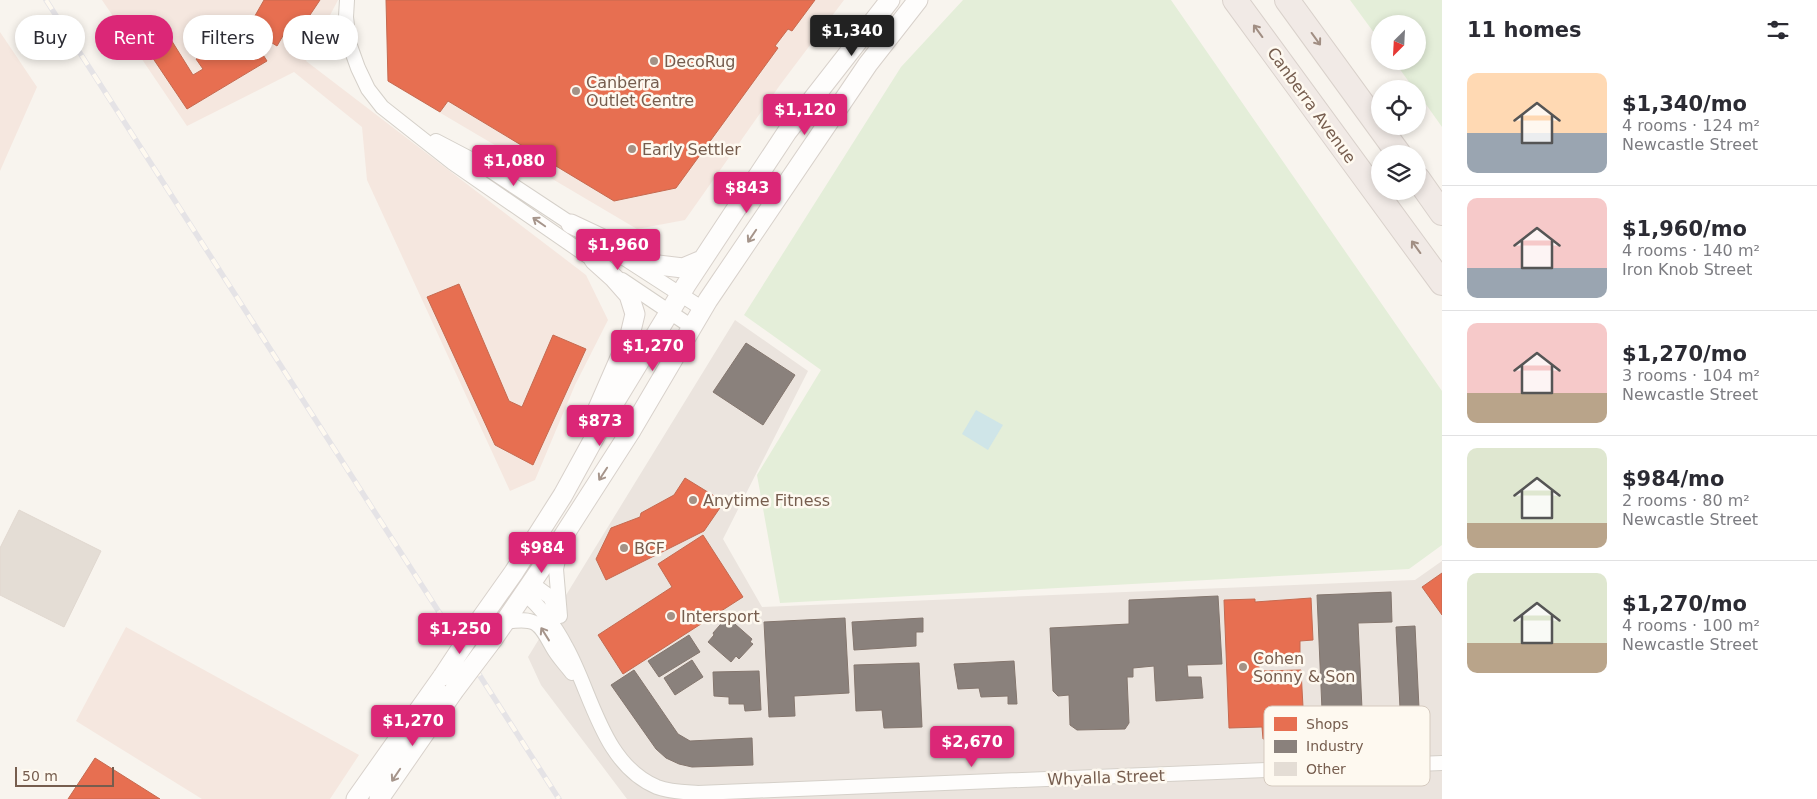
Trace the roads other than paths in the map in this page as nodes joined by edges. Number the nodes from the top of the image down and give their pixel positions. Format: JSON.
{"nodes":[{"id":1,"x":347,"y":0,"type":"edge"},
{"id":2,"x":890,"y":0,"type":"edge"},
{"id":3,"x":918,"y":0,"type":"edge"},
{"id":4,"x":1235,"y":0,"type":"edge"},
{"id":5,"x":1287,"y":0,"type":"edge"},
{"id":6,"x":419,"y":135,"type":"junction"},
{"id":7,"x":1392,"y":145,"type":"edge"},
{"id":8,"x":1426,"y":190,"type":"edge"},
{"id":9,"x":1442,"y":213,"type":"edge"},
{"id":10,"x":571,"y":224,"type":"junction"},
{"id":11,"x":594,"y":260,"type":"junction"},
{"id":12,"x":702,"y":260,"type":"junction"},
{"id":13,"x":1442,"y":283,"type":"edge"},
{"id":14,"x":681,"y":294,"type":"junction"},
{"id":15,"x":703,"y":308,"type":"junction"},
{"id":16,"x":669,"y":313,"type":"junction"},
{"id":17,"x":692,"y":327,"type":"junction"},
{"id":18,"x":563,"y":495,"type":"junction"},
{"id":19,"x":564,"y":535,"type":"junction"},
{"id":20,"x":511,"y":576,"type":"junction"},
{"id":21,"x":528,"y":588,"type":"junction"},
{"id":22,"x":560,"y":616,"type":"junction"},
{"id":23,"x":505,"y":622,"type":"junction"},
{"id":24,"x":567,"y":648,"type":"junction"},
{"id":25,"x":584,"y":688,"type":"junction"},
{"id":26,"x":1264,"y":770,"type":"edge"},
{"id":27,"x":356,"y":799,"type":"edge"},
{"id":28,"x":380,"y":799,"type":"edge"}],
"edges":[{"from":1,"to":6,"type":"street"},
{"from":2,"to":12,"type":"main road"},
{"from":3,"to":15,"type":"main road","one_way":true},
{"from":13,"to":4,"type":"highway","name":"Canberra Avenue","one_way":true},
{"from":5,"to":7,"type":"highway","one_way":true},
{"from":6,"to":10,"type":"street"},
{"from":11,"to":6,"type":"street","one_way":true},
{"from":8,"to":9,"type":"highway"},
{"from":10,"to":12,"type":"main road"},
{"from":10,"to":14,"type":"street"},
{"from":11,"to":16,"type":"street"},
{"from":11,"to":18,"type":"main road"},
{"from":12,"to":14,"type":"main road"},
{"from":14,"to":15,"type":"street"},
{"from":14,"to":16,"type":"main road"},
{"from":15,"to":17,"type":"main road"},
{"from":16,"to":17,"type":"street"},
{"from":16,"to":18,"type":"main road"},
{"from":17,"to":19,"type":"main road","one_way":true},
{"from":18,"to":20,"type":"main road"},
{"from":19,"to":21,"type":"main road"},
{"from":19,"to":22,"type":"street","name":"Whyalla Street"},
{"from":20,"to":21,"type":"main road","name":"Whyalla Street"},
{"from":20,"to":27,"type":"main road","bridge":true},
{"from":21,"to":22,"type":"street","name":"Whyalla Street"},
{"from":21,"to":23,"type":"main road"},
{"from":21,"to":24,"type":"street","name":"Whyalla Street"},
{"from":22,"to":24,"type":"street","name":"Whyalla Street"},
{"from":25,"to":23,"type":"street","name":"Whyalla Street","one_way":true},
{"from":23,"to":28,"type":"main road","one_way":true,"bridge":true},
{"from":24,"to":25,"type":"street","name":"Whyalla Street"},
{"from":25,"to":26,"type":"street","name":"Whyalla Street"}]}
